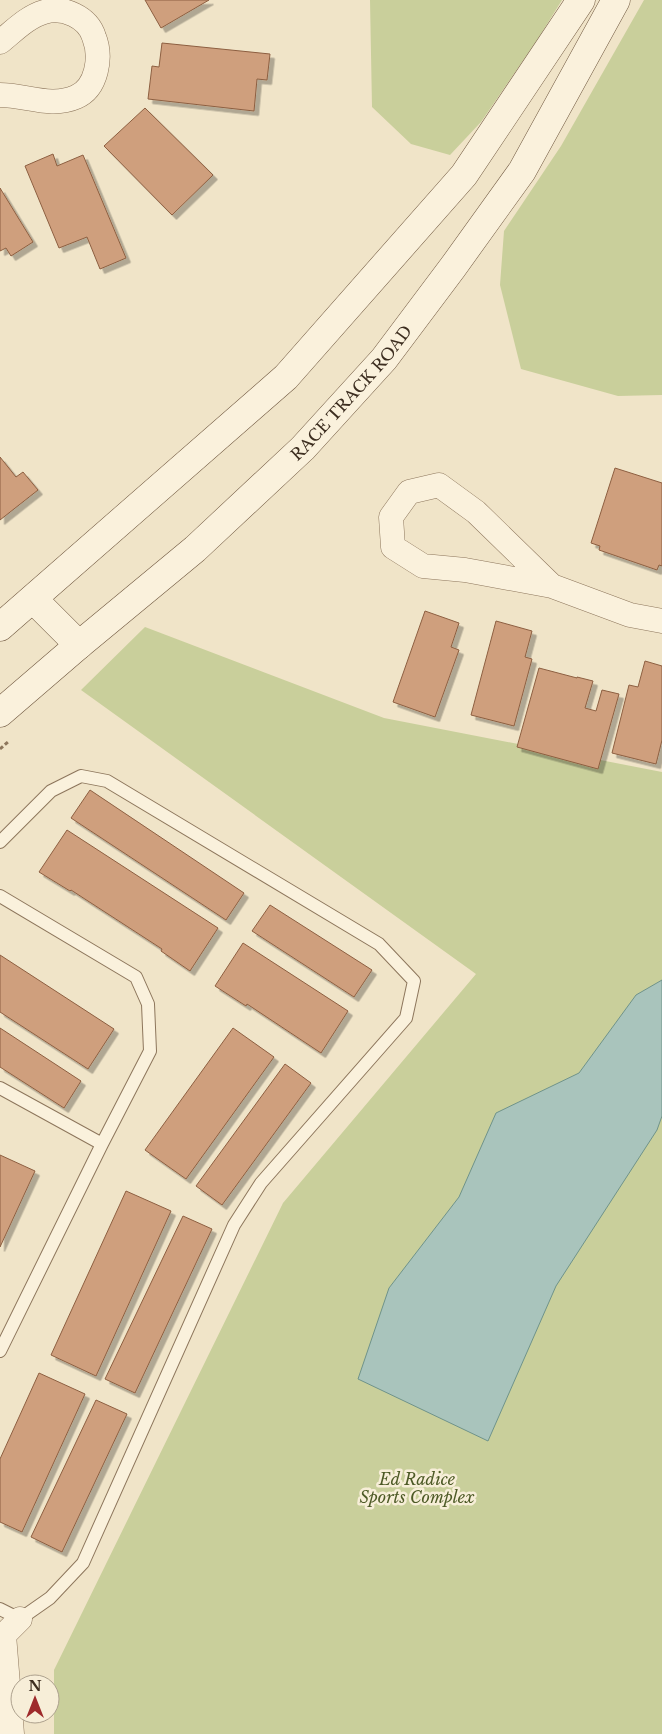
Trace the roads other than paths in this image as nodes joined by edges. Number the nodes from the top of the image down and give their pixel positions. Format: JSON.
{"nodes":[{"id":1,"x":582,"y":0,"type":"edge"},
{"id":2,"x":616,"y":0,"type":"edge"},
{"id":3,"x":0,"y":42,"type":"edge"},
{"id":4,"x":0,"y":95,"type":"edge"},
{"id":5,"x":552,"y":586,"type":"junction"},
{"id":6,"x":32,"y":599,"type":"junction"},
{"id":7,"x":662,"y":621,"type":"edge"},
{"id":8,"x":0,"y":627,"type":"edge"},
{"id":9,"x":79,"y":645,"type":"junction"},
{"id":10,"x":0,"y":713,"type":"edge"},
{"id":11,"x":0,"y":842,"type":"edge"},
{"id":12,"x":0,"y":896,"type":"edge"},
{"id":13,"x":0,"y":1088,"type":"edge"},
{"id":14,"x":102,"y":1144,"type":"junction"},
{"id":15,"x":0,"y":1351,"type":"edge"},
{"id":16,"x":10,"y":1614,"type":"edge"},
{"id":17,"x":12,"y":1734,"type":"edge"}],
"edges":[{"from":1,"to":6,"type":"main road"},
{"from":2,"to":9,"type":"main road","name":"RACE TRACK ROAD"},
{"from":3,"to":4,"type":"street"},
{"from":5,"to":5,"type":"street"},
{"from":5,"to":7,"type":"street"},
{"from":6,"to":8,"type":"main road"},
{"from":6,"to":9,"type":"main road"},
{"from":9,"to":10,"type":"main road","name":"RACE TRACK ROAD"},
{"from":11,"to":16,"type":"lane"},
{"from":12,"to":14,"type":"lane"},
{"from":13,"to":14,"type":"lane"},
{"from":14,"to":15,"type":"lane"},
{"from":16,"to":17,"type":"street"}]}
